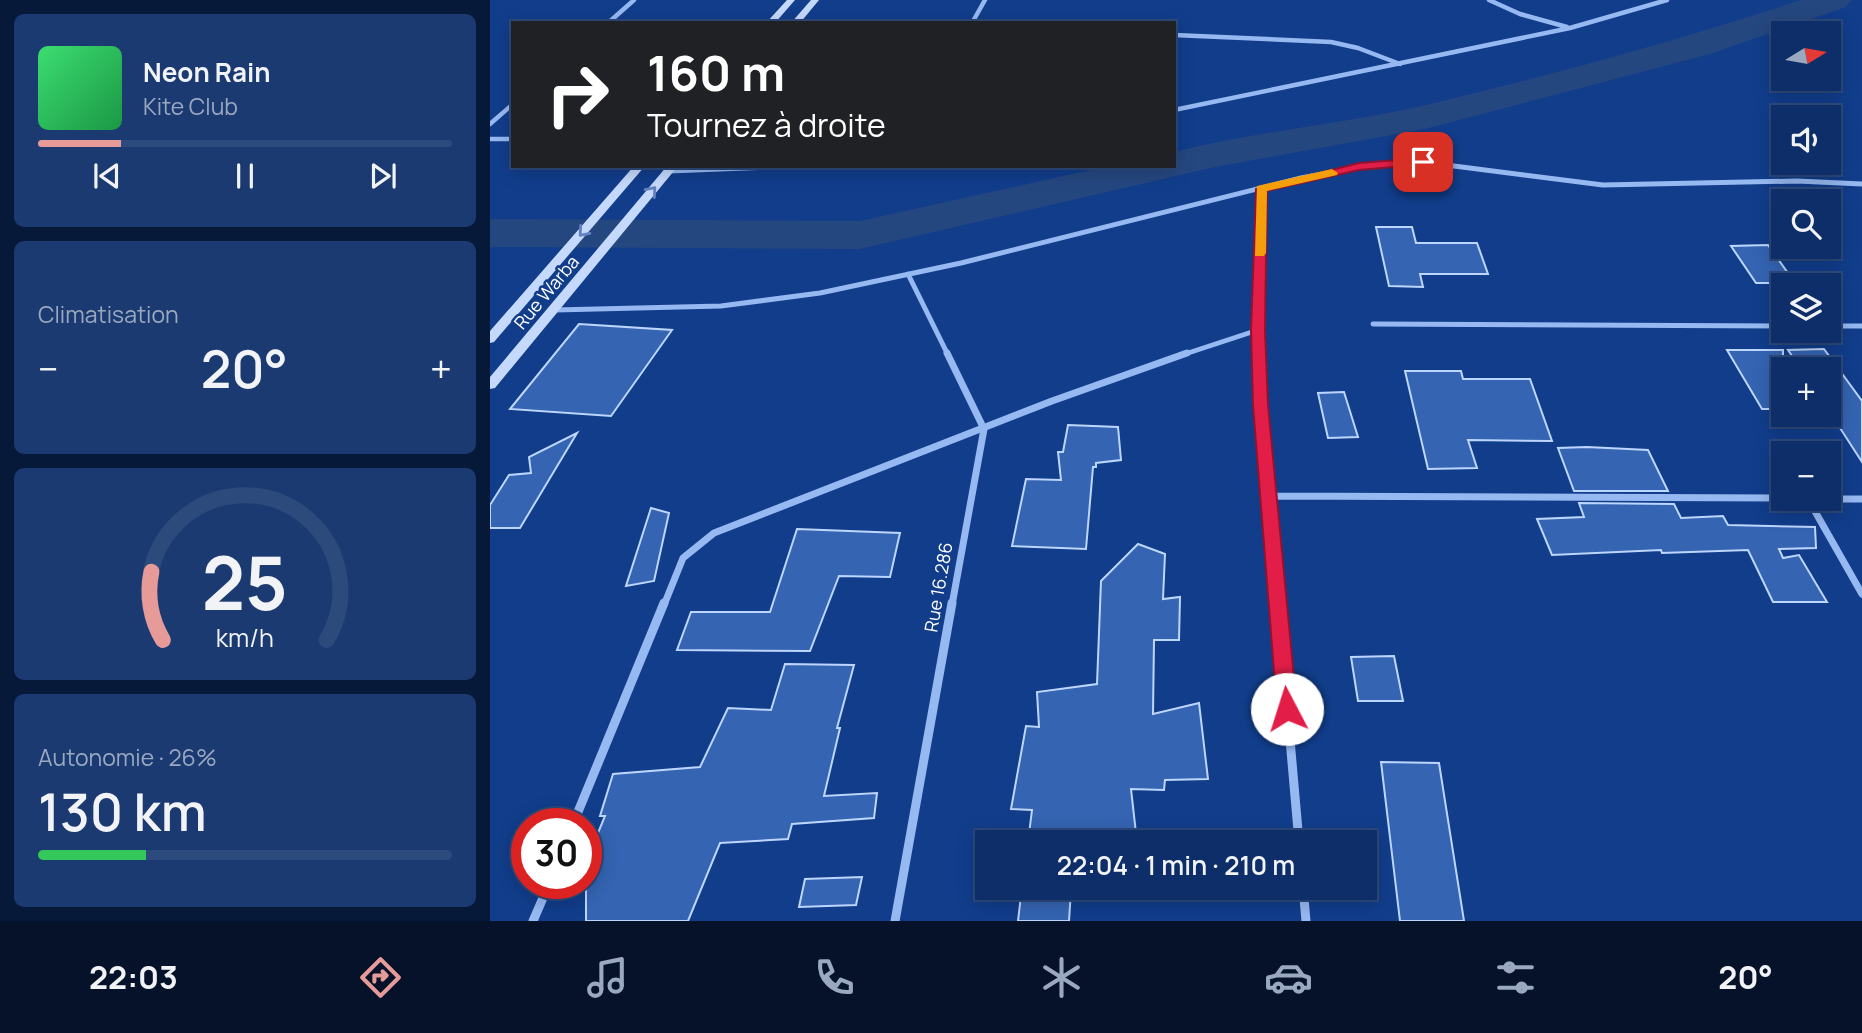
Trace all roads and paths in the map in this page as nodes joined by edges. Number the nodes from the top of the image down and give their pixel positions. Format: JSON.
{"nodes":[{"id":1,"x":634,"y":0,"type":"edge"},
{"id":2,"x":791,"y":0,"type":"edge"},
{"id":3,"x":815,"y":0,"type":"edge"},
{"id":4,"x":985,"y":0,"type":"edge"},
{"id":5,"x":1489,"y":0,"type":"edge"},
{"id":6,"x":1667,"y":0,"type":"edge"},
{"id":7,"x":610,"y":21,"type":"edge"},
{"id":8,"x":772,"y":21,"type":"edge"},
{"id":9,"x":797,"y":21,"type":"edge"},
{"id":10,"x":973,"y":21,"type":"edge"},
{"id":11,"x":1570,"y":28,"type":"junction"},
{"id":12,"x":1176,"y":35,"type":"edge"},
{"id":13,"x":1401,"y":65,"type":"junction"},
{"id":14,"x":511,"y":106,"type":"edge"},
{"id":15,"x":1176,"y":110,"type":"edge"},
{"id":16,"x":490,"y":124,"type":"edge"},
{"id":17,"x":490,"y":139,"type":"edge"},
{"id":18,"x":511,"y":139,"type":"edge"},
{"id":19,"x":638,"y":168,"type":"edge"},
{"id":20,"x":713,"y":168,"type":"edge"},
{"id":21,"x":671,"y":169,"type":"edge"},
{"id":22,"x":1862,"y":184,"type":"edge"},
{"id":23,"x":1261,"y":189,"type":"junction"},
{"id":24,"x":908,"y":274,"type":"junction"},
{"id":25,"x":555,"y":310,"type":"junction"},
{"id":26,"x":1373,"y":324,"type":"dead end"},
{"id":27,"x":1771,"y":326,"type":"edge"},
{"id":28,"x":1841,"y":326,"type":"edge"},
{"id":29,"x":1862,"y":326,"type":"edge"},
{"id":30,"x":1258,"y":330,"type":"junction"},
{"id":31,"x":490,"y":339,"type":"edge"},
{"id":32,"x":490,"y":385,"type":"edge"},
{"id":33,"x":984,"y":429,"type":"junction"},
{"id":34,"x":1267,"y":496,"type":"junction"},
{"id":35,"x":1771,"y":498,"type":"edge"},
{"id":36,"x":1841,"y":499,"type":"edge"},
{"id":37,"x":1862,"y":499,"type":"edge"},
{"id":38,"x":1815,"y":511,"type":"edge"},
{"id":39,"x":1862,"y":594,"type":"edge"},
{"id":40,"x":580,"y":808,"type":"edge"},
{"id":41,"x":1298,"y":830,"type":"edge"},
{"id":42,"x":543,"y":899,"type":"edge"},
{"id":43,"x":1304,"y":900,"type":"edge"},
{"id":44,"x":533,"y":921,"type":"edge"},
{"id":45,"x":895,"y":921,"type":"edge"},
{"id":46,"x":1306,"y":921,"type":"edge"}],
"edges":[{"from":1,"to":7,"type":"street"},
{"from":2,"to":8,"type":"main road"},
{"from":3,"to":9,"type":"main road"},
{"from":4,"to":10,"type":"street"},
{"from":5,"to":11,"type":"street"},
{"from":6,"to":11,"type":"street"},
{"from":11,"to":13,"type":"street"},
{"from":12,"to":13,"type":"street"},
{"from":13,"to":15,"type":"street"},
{"from":14,"to":16,"type":"street"},
{"from":17,"to":18,"type":"street"},
{"from":19,"to":31,"type":"main road","one_way":true},
{"from":20,"to":21,"type":"street"},
{"from":25,"to":21,"type":"main road","name":"Rue Warba","one_way":true},
{"from":22,"to":23,"type":"street"},
{"from":23,"to":24,"type":"street"},
{"from":23,"to":30,"type":"street"},
{"from":24,"to":25,"type":"street"},
{"from":24,"to":33,"type":"street"},
{"from":25,"to":32,"type":"main road","name":"Rue Warba"},
{"from":26,"to":27,"type":"street"},
{"from":28,"to":29,"type":"street"},
{"from":30,"to":33,"type":"street"},
{"from":30,"to":34,"type":"street"},
{"from":33,"to":40,"type":"street"},
{"from":33,"to":45,"type":"street","name":"Rue 16.286"},
{"from":34,"to":35,"type":"street"},
{"from":34,"to":41,"type":"street"},
{"from":36,"to":37,"type":"street"},
{"from":38,"to":39,"type":"street"},
{"from":42,"to":44,"type":"street"},
{"from":43,"to":46,"type":"street"}]}
